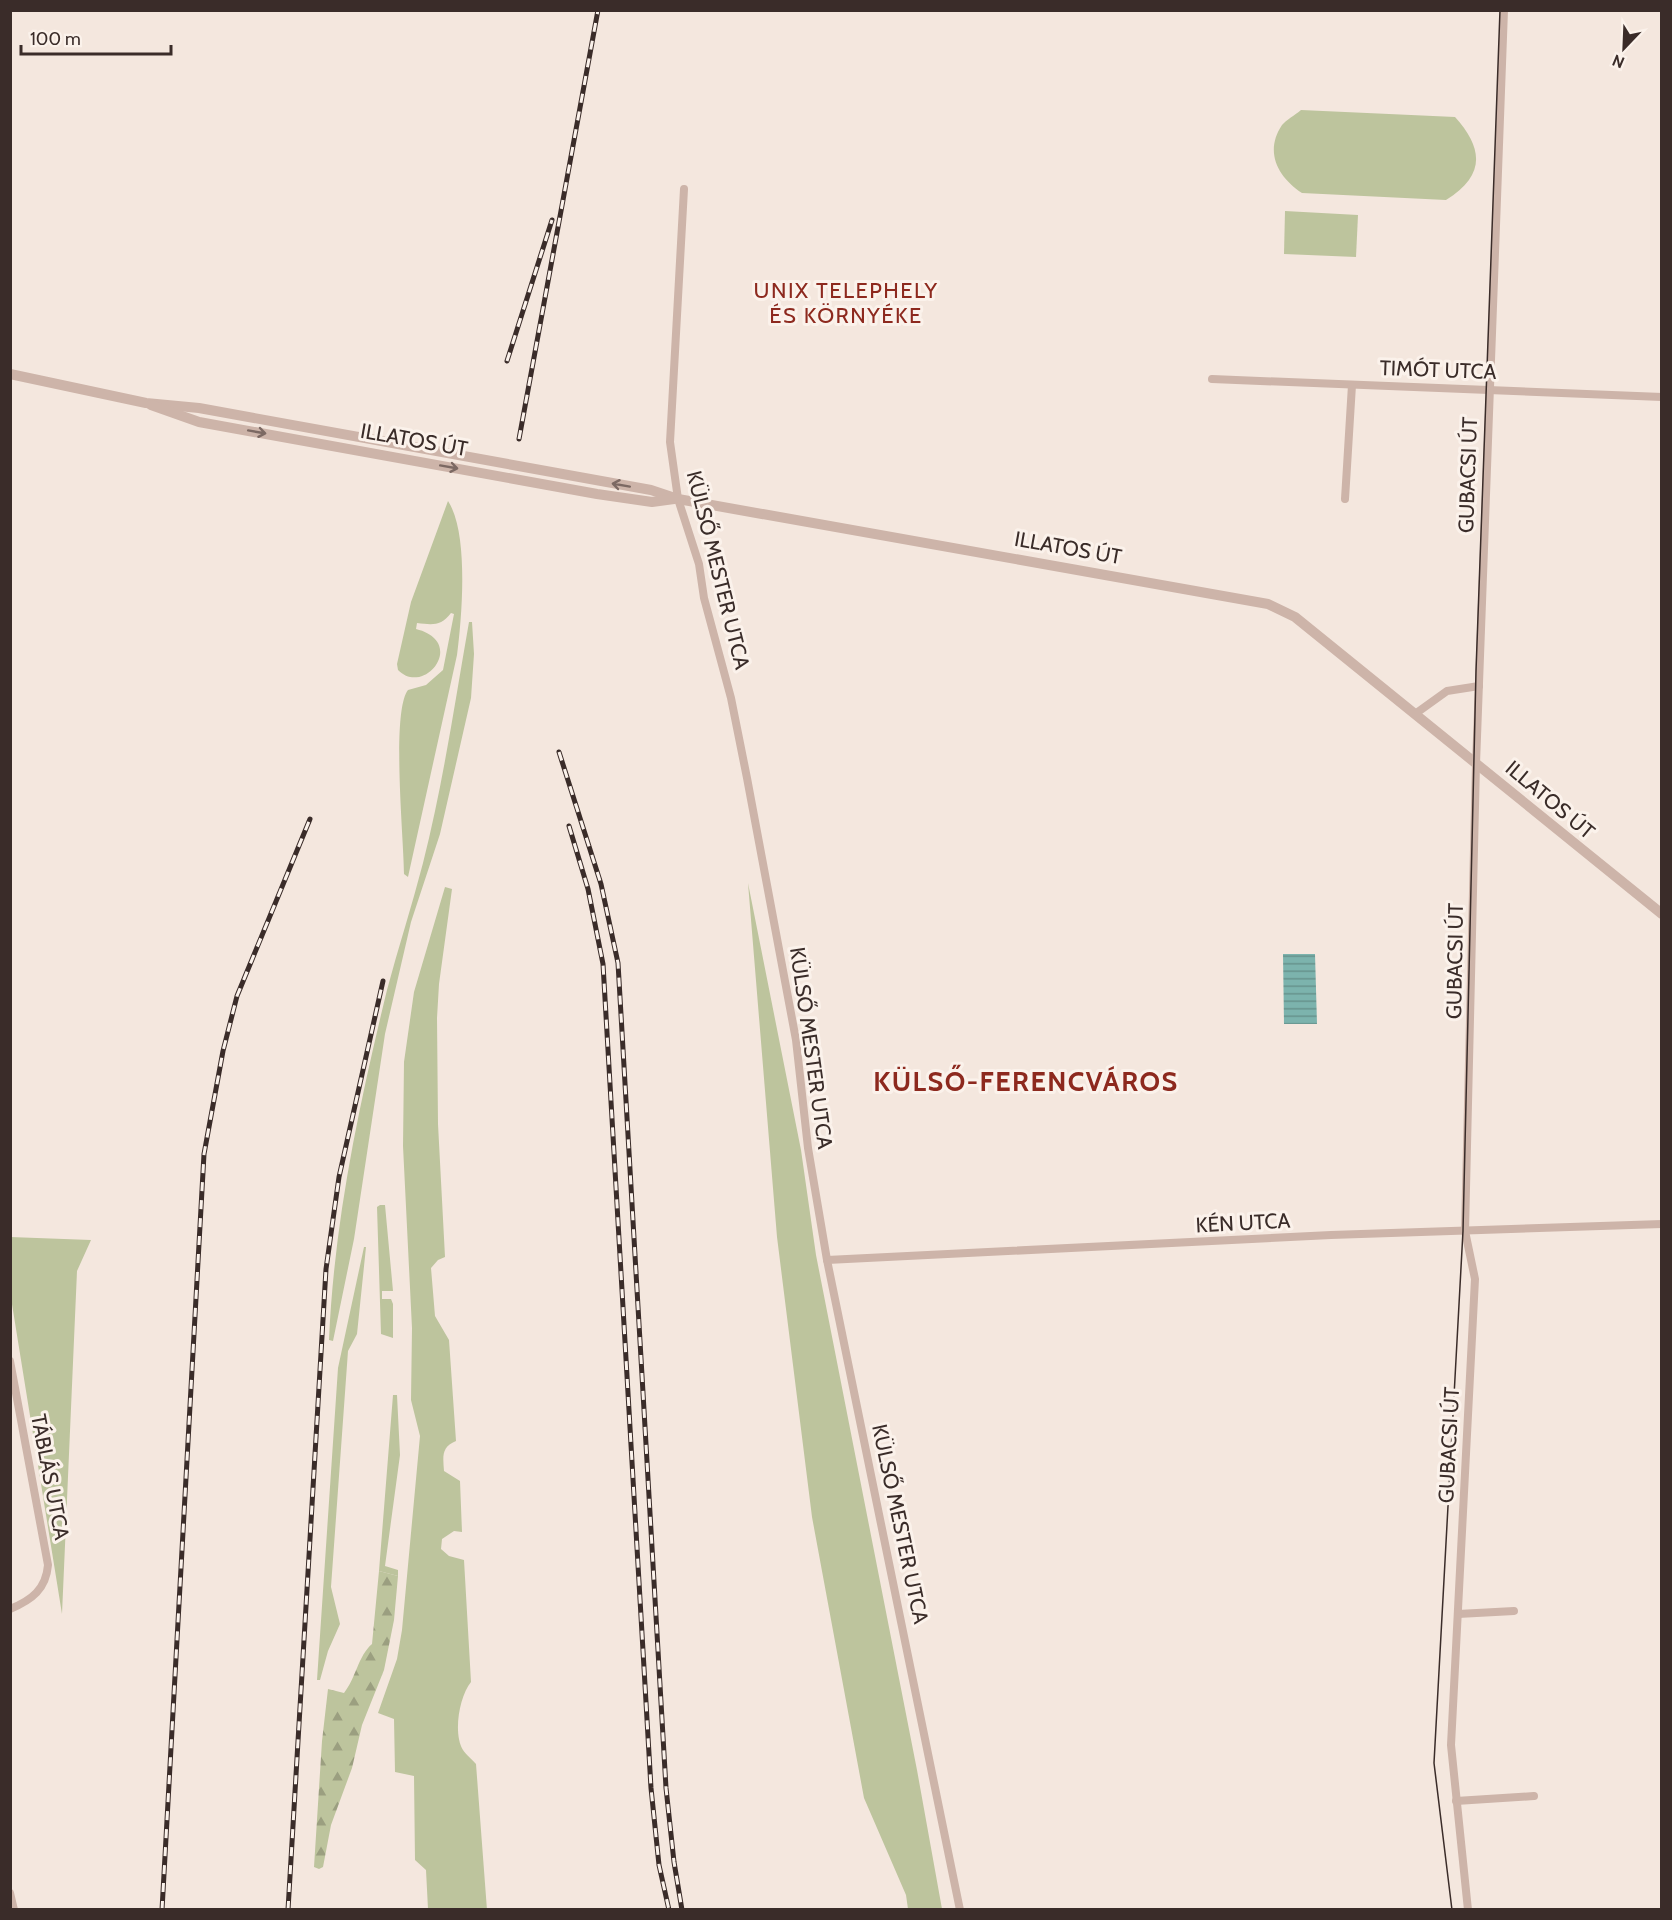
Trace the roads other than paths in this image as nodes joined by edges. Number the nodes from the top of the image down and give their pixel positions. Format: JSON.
{"nodes":[{"id":1,"x":1504,"y":10,"type":"edge"},
{"id":2,"x":684,"y":189,"type":"dead end"},
{"id":3,"x":10,"y":374,"type":"edge"},
{"id":4,"x":1212,"y":379,"type":"dead end"},
{"id":5,"x":1352,"y":384,"type":"junction"},
{"id":6,"x":1489,"y":390,"type":"junction"},
{"id":7,"x":1662,"y":397,"type":"edge"},
{"id":8,"x":678,"y":499,"type":"junction"},
{"id":9,"x":1345,"y":499,"type":"dead end"},
{"id":10,"x":1479,"y":686,"type":"junction"},
{"id":11,"x":1415,"y":714,"type":"junction"},
{"id":12,"x":1476,"y":764,"type":"junction"},
{"id":13,"x":1662,"y":914,"type":"edge"},
{"id":14,"x":1662,"y":1224,"type":"edge"},
{"id":15,"x":1465,"y":1231,"type":"junction"},
{"id":16,"x":827,"y":1260,"type":"junction"},
{"id":17,"x":10,"y":1361,"type":"edge"},
{"id":18,"x":10,"y":1609,"type":"edge"},
{"id":19,"x":1514,"y":1611,"type":"dead end"},
{"id":20,"x":1458,"y":1614,"type":"junction"},
{"id":21,"x":1534,"y":1796,"type":"dead end"},
{"id":22,"x":1455,"y":1801,"type":"junction"},
{"id":23,"x":10,"y":1893,"type":"edge"},
{"id":24,"x":14,"y":1910,"type":"edge"},
{"id":25,"x":960,"y":1910,"type":"edge"},
{"id":26,"x":1468,"y":1910,"type":"edge"}],
"edges":[{"from":1,"to":6,"type":"street","name":"GUBACSI ÚT"},
{"from":2,"to":8,"type":"street","name":"KÜLSŐ MESTER UTCA"},
{"from":3,"to":8,"type":"street","name":"ILLATOS ÚT"},
{"from":4,"to":5,"type":"street","name":"TIMÓT UTCA"},
{"from":5,"to":6,"type":"street","name":"TIMÓT UTCA"},
{"from":5,"to":9,"type":"street"},
{"from":6,"to":7,"type":"street","name":"TIMÓT UTCA"},
{"from":6,"to":10,"type":"street","name":"GUBACSI ÚT"},
{"from":8,"to":11,"type":"street","name":"ILLATOS ÚT"},
{"from":8,"to":16,"type":"street","name":"KÜLSŐ MESTER UTCA"},
{"from":10,"to":11,"type":"street"},
{"from":10,"to":12,"type":"street","name":"GUBACSI ÚT"},
{"from":11,"to":12,"type":"street","name":"ILLATOS ÚT"},
{"from":12,"to":13,"type":"street","name":"ILLATOS ÚT"},
{"from":12,"to":15,"type":"street","name":"GUBACSI ÚT"},
{"from":14,"to":15,"type":"street","name":"KÉN UTCA"},
{"from":15,"to":16,"type":"street","name":"KÉN UTCA"},
{"from":15,"to":20,"type":"street","name":"GUBACSI ÚT"},
{"from":16,"to":25,"type":"street","name":"KÜLSŐ MESTER UTCA"},
{"from":17,"to":18,"type":"street","name":"TÁBLÁS UTCA"},
{"from":19,"to":20,"type":"street"},
{"from":20,"to":22,"type":"street","name":"GUBACSI ÚT"},
{"from":21,"to":22,"type":"street"},
{"from":22,"to":26,"type":"street","name":"GUBACSI ÚT"},
{"from":23,"to":24,"type":"street"}]}
